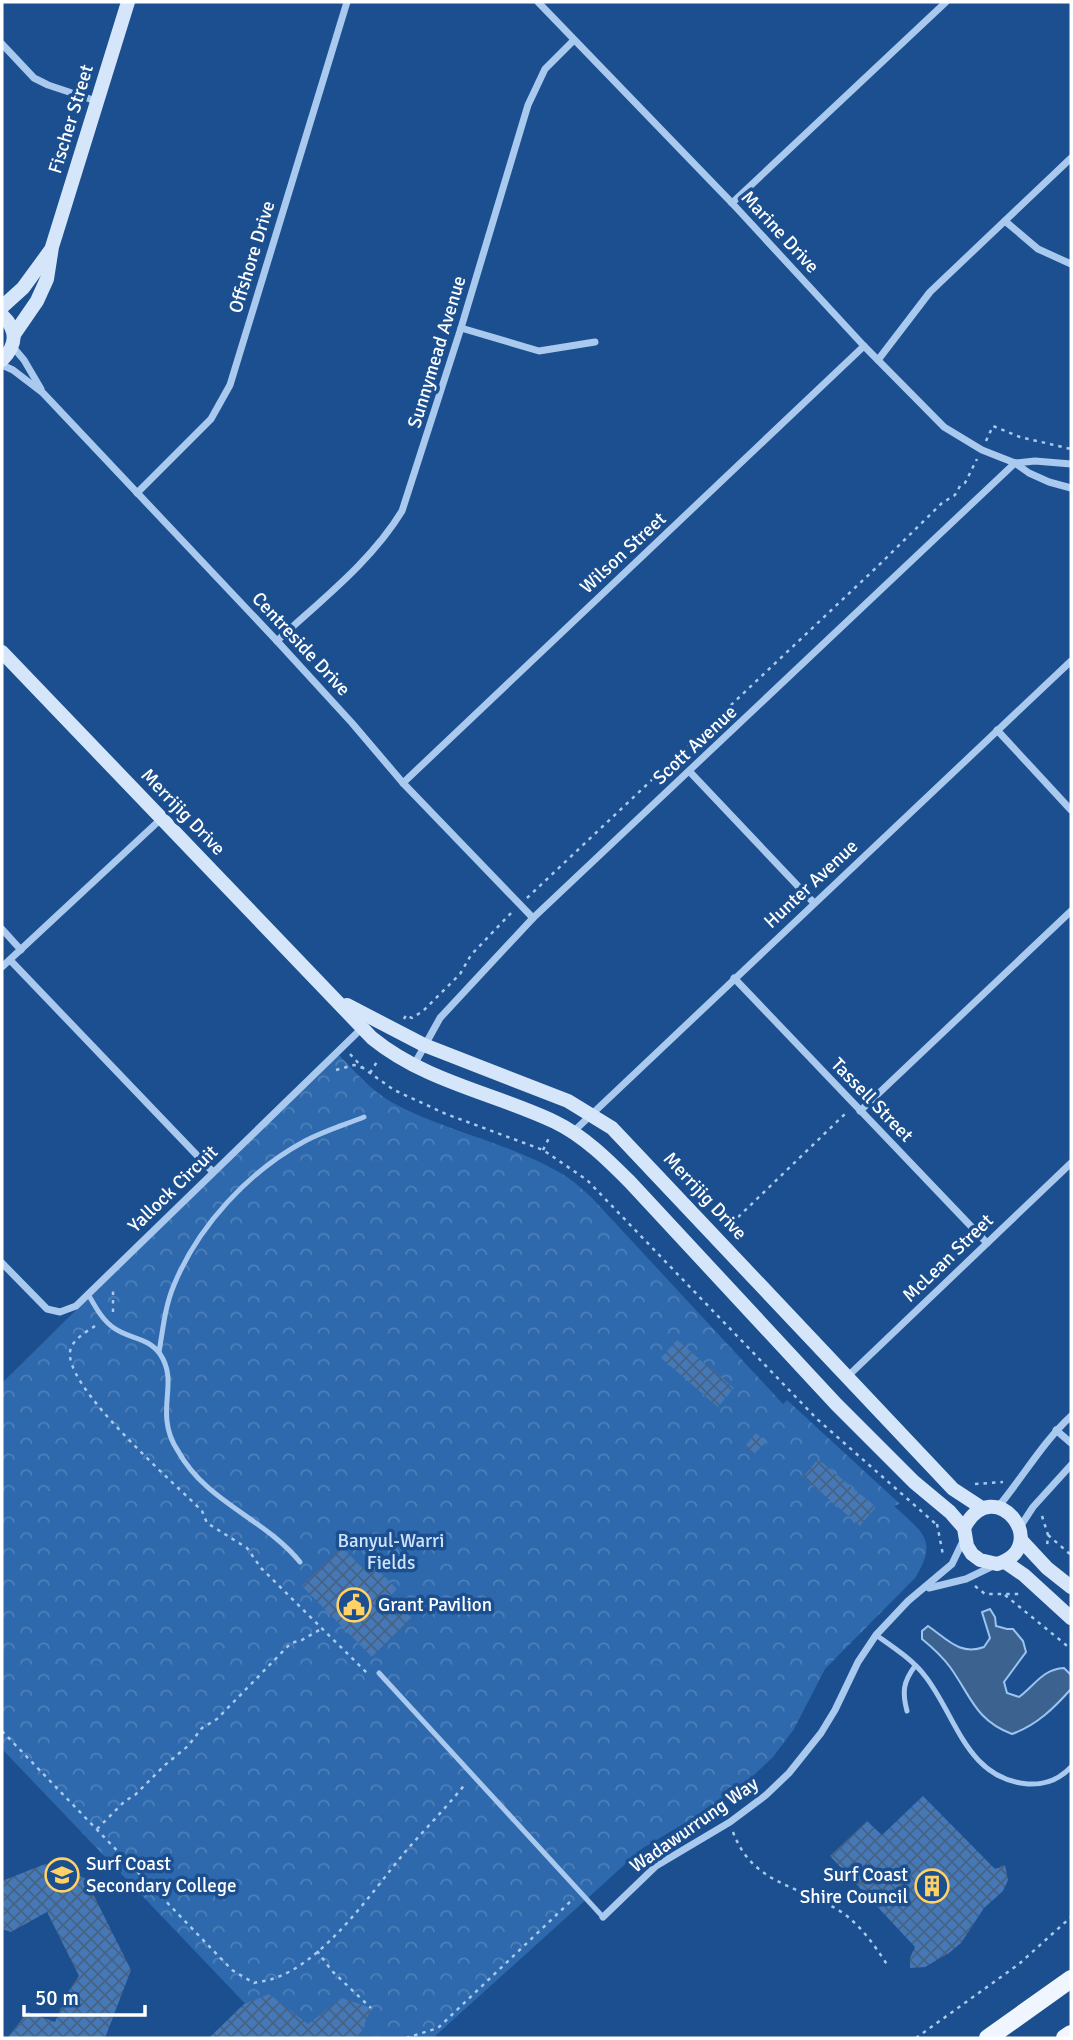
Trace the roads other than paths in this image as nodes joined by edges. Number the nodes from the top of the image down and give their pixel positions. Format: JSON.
{"nodes":[{"id":1,"x":128,"y":2,"type":"edge"},
{"id":2,"x":347,"y":2,"type":"edge"},
{"id":3,"x":538,"y":2,"type":"edge"},
{"id":4,"x":946,"y":2,"type":"edge"},
{"id":5,"x":574,"y":40,"type":"junction"},
{"id":6,"x":2,"y":44,"type":"edge"},
{"id":7,"x":96,"y":101,"type":"junction"},
{"id":8,"x":1071,"y":158,"type":"edge"},
{"id":9,"x":732,"y":203,"type":"junction"},
{"id":10,"x":1005,"y":221,"type":"junction"},
{"id":11,"x":52,"y":247,"type":"junction"},
{"id":12,"x":1071,"y":264,"type":"edge"},
{"id":13,"x":2,"y":307,"type":"edge"},
{"id":14,"x":2,"y":316,"type":"edge"},
{"id":15,"x":461,"y":328,"type":"junction"},
{"id":16,"x":14,"y":340,"type":"junction"},
{"id":17,"x":595,"y":341,"type":"dead end"},
{"id":18,"x":864,"y":346,"type":"junction"},
{"id":19,"x":2,"y":359,"type":"edge"},
{"id":20,"x":878,"y":360,"type":"junction"},
{"id":21,"x":2,"y":365,"type":"edge"},
{"id":22,"x":43,"y":393,"type":"junction"},
{"id":23,"x":1015,"y":463,"type":"junction"},
{"id":24,"x":1071,"y":464,"type":"edge"},
{"id":25,"x":1071,"y":488,"type":"edge"},
{"id":26,"x":137,"y":493,"type":"junction"},
{"id":27,"x":277,"y":641,"type":"junction"},
{"id":28,"x":2,"y":652,"type":"edge"},
{"id":29,"x":1071,"y":661,"type":"edge"},
{"id":30,"x":997,"y":730,"type":"junction"},
{"id":31,"x":690,"y":772,"type":"junction"},
{"id":32,"x":403,"y":783,"type":"junction"},
{"id":33,"x":1071,"y":810,"type":"edge"},
{"id":34,"x":162,"y":818,"type":"junction"},
{"id":35,"x":814,"y":903,"type":"junction"},
{"id":36,"x":1071,"y":911,"type":"edge"},
{"id":37,"x":533,"y":918,"type":"junction"},
{"id":38,"x":2,"y":929,"type":"edge"},
{"id":39,"x":21,"y":950,"type":"junction"},
{"id":40,"x":10,"y":960,"type":"junction"},
{"id":41,"x":2,"y":967,"type":"edge"},
{"id":42,"x":734,"y":978,"type":"junction"},
{"id":43,"x":336,"y":1000,"type":"junction"},
{"id":44,"x":361,"y":1029,"type":"junction"},
{"id":45,"x":424,"y":1045,"type":"junction"},
{"id":46,"x":414,"y":1065,"type":"junction"},
{"id":47,"x":857,"y":1108,"type":"junction"},
{"id":48,"x":593,"y":1114,"type":"junction"},
{"id":49,"x":364,"y":1117,"type":"dead end"},
{"id":50,"x":573,"y":1132,"type":"junction"},
{"id":51,"x":1071,"y":1163,"type":"edge"},
{"id":52,"x":213,"y":1172,"type":"junction"},
{"id":53,"x":987,"y":1243,"type":"junction"},
{"id":54,"x":2,"y":1263,"type":"edge"},
{"id":55,"x":88,"y":1294,"type":"junction"},
{"id":56,"x":159,"y":1352,"type":"junction"},
{"id":57,"x":848,"y":1376,"type":"junction"},
{"id":58,"x":1071,"y":1416,"type":"edge"},
{"id":59,"x":1056,"y":1430,"type":"junction"},
{"id":60,"x":1071,"y":1443,"type":"edge"},
{"id":61,"x":1071,"y":1465,"type":"edge"},
{"id":62,"x":998,"y":1507,"type":"junction"},
{"id":63,"x":982,"y":1508,"type":"junction"},
{"id":64,"x":964,"y":1532,"type":"junction"},
{"id":65,"x":1020,"y":1533,"type":"junction"},
{"id":66,"x":300,"y":1562,"type":"dead end"},
{"id":67,"x":1001,"y":1563,"type":"junction"},
{"id":68,"x":1071,"y":1587,"type":"edge"},
{"id":69,"x":925,"y":1590,"type":"junction"},
{"id":70,"x":1071,"y":1618,"type":"edge"},
{"id":71,"x":876,"y":1635,"type":"junction"},
{"id":72,"x":915,"y":1666,"type":"junction"},
{"id":73,"x":379,"y":1673,"type":"dead end"},
{"id":74,"x":907,"y":1712,"type":"dead end"},
{"id":75,"x":1071,"y":1767,"type":"edge"},
{"id":76,"x":603,"y":1917,"type":"joint"},
{"id":77,"x":1071,"y":1979,"type":"edge"},
{"id":78,"x":1071,"y":2034,"type":"edge"},
{"id":79,"x":988,"y":2038,"type":"edge"},
{"id":80,"x":1065,"y":2038,"type":"edge"}],
"edges":[{"from":1,"to":7,"type":"street","name":"Fischer Street"},
{"from":2,"to":26,"type":"street","name":"Offshore Drive"},
{"from":3,"to":5,"type":"street","name":"Marine Drive"},
{"from":4,"to":9,"type":"street"},
{"from":5,"to":9,"type":"street","name":"Marine Drive"},
{"from":5,"to":15,"type":"street","name":"Sunnymead Avenue"},
{"from":6,"to":7,"type":"street"},
{"from":7,"to":11,"type":"street","name":"Fischer Street"},
{"from":8,"to":10,"type":"street"},
{"from":9,"to":18,"type":"street","name":"Marine Drive"},
{"from":10,"to":12,"type":"street"},
{"from":10,"to":20,"type":"street"},
{"from":11,"to":13,"type":"street","name":"Fischer Street"},
{"from":11,"to":16,"type":"street","name":"Fischer Street"},
{"from":14,"to":16,"type":"street"},
{"from":15,"to":17,"type":"street"},
{"from":15,"to":27,"type":"street","name":"Sunnymead Avenue"},
{"from":16,"to":19,"type":"street","name":"Fischer Street"},
{"from":16,"to":22,"type":"street","name":"Centreside Drive"},
{"from":18,"to":20,"type":"street","name":"Marine Drive"},
{"from":18,"to":32,"type":"street","name":"Wilson Street"},
{"from":20,"to":23,"type":"street","name":"Marine Drive"},
{"from":21,"to":22,"type":"street","name":"Centreside Drive"},
{"from":22,"to":26,"type":"street","name":"Centreside Drive"},
{"from":23,"to":24,"type":"street","name":"Marine Drive"},
{"from":23,"to":25,"type":"street","name":"Marine Drive"},
{"from":23,"to":31,"type":"street","name":"Scott Avenue"},
{"from":26,"to":27,"type":"street","name":"Centreside Drive"},
{"from":27,"to":32,"type":"street","name":"Centreside Drive"},
{"from":28,"to":34,"type":"street","name":"Merrijig Drive"},
{"from":29,"to":30,"type":"street","name":"Hunter Avenue"},
{"from":30,"to":33,"type":"street"},
{"from":30,"to":35,"type":"street","name":"Hunter Avenue"},
{"from":31,"to":35,"type":"street"},
{"from":31,"to":37,"type":"street","name":"Scott Avenue"},
{"from":32,"to":37,"type":"street","name":"Centreside Drive"},
{"from":34,"to":39,"type":"street"},
{"from":34,"to":43,"type":"street","name":"Merrijig Drive"},
{"from":35,"to":42,"type":"street","name":"Hunter Avenue"},
{"from":36,"to":47,"type":"street"},
{"from":37,"to":45,"type":"street","name":"Scott Avenue"},
{"from":38,"to":39,"type":"street"},
{"from":39,"to":40,"type":"street"},
{"from":40,"to":41,"type":"street"},
{"from":40,"to":52,"type":"street"},
{"from":42,"to":47,"type":"street","name":"Tassell Street"},
{"from":42,"to":48,"type":"street","name":"Hunter Avenue"},
{"from":43,"to":44,"type":"street","name":"Merrijig Drive"},
{"from":43,"to":45,"type":"street","name":"Merrijig Drive"},
{"from":44,"to":46,"type":"street","name":"Merrijig Drive"},
{"from":44,"to":52,"type":"street","name":"Yallock Circuit"},
{"from":45,"to":46,"type":"street","name":"Scott Avenue"},
{"from":45,"to":48,"type":"street","name":"Merrijig Drive"},
{"from":46,"to":50,"type":"street","name":"Merrijig Drive"},
{"from":47,"to":53,"type":"street","name":"Tassell Street"},
{"from":48,"to":50,"type":"street","name":"Hunter Avenue"},
{"from":48,"to":57,"type":"street","name":"Merrijig Drive"},
{"from":49,"to":56,"type":"lane"},
{"from":50,"to":64,"type":"street","name":"Merrijig Drive"},
{"from":51,"to":53,"type":"street","name":"McLean Street"},
{"from":52,"to":55,"type":"street","name":"Yallock Circuit"},
{"from":53,"to":57,"type":"street","name":"McLean Street"},
{"from":54,"to":55,"type":"street","name":"Yallock Circuit"},
{"from":55,"to":56,"type":"lane"},
{"from":56,"to":66,"type":"lane"},
{"from":57,"to":63,"type":"street","name":"Merrijig Drive"},
{"from":58,"to":59,"type":"street"},
{"from":59,"to":60,"type":"street"},
{"from":59,"to":62,"type":"street"},
{"from":61,"to":65,"type":"street"},
{"from":62,"to":63,"type":"street"},
{"from":62,"to":65,"type":"street"},
{"from":63,"to":64,"type":"street"},
{"from":64,"to":67,"type":"street","name":"Merrijig Drive"},
{"from":64,"to":69,"type":"street","name":"Wadawurrung Way"},
{"from":65,"to":67,"type":"street"},
{"from":65,"to":68,"type":"street"},
{"from":67,"to":69,"type":"street","name":"Wadawurrung Way"},
{"from":67,"to":70,"type":"street","name":"Merrijig Drive"},
{"from":69,"to":71,"type":"street","name":"Wadawurrung Way"},
{"from":71,"to":72,"type":"lane"},
{"from":71,"to":76,"type":"street","name":"Wadawurrung Way"},
{"from":72,"to":74,"type":"lane"},
{"from":72,"to":75,"type":"lane"},
{"from":73,"to":76,"type":"lane"},
{"from":77,"to":79,"type":"main road"},
{"from":78,"to":80,"type":"main road"}]}
